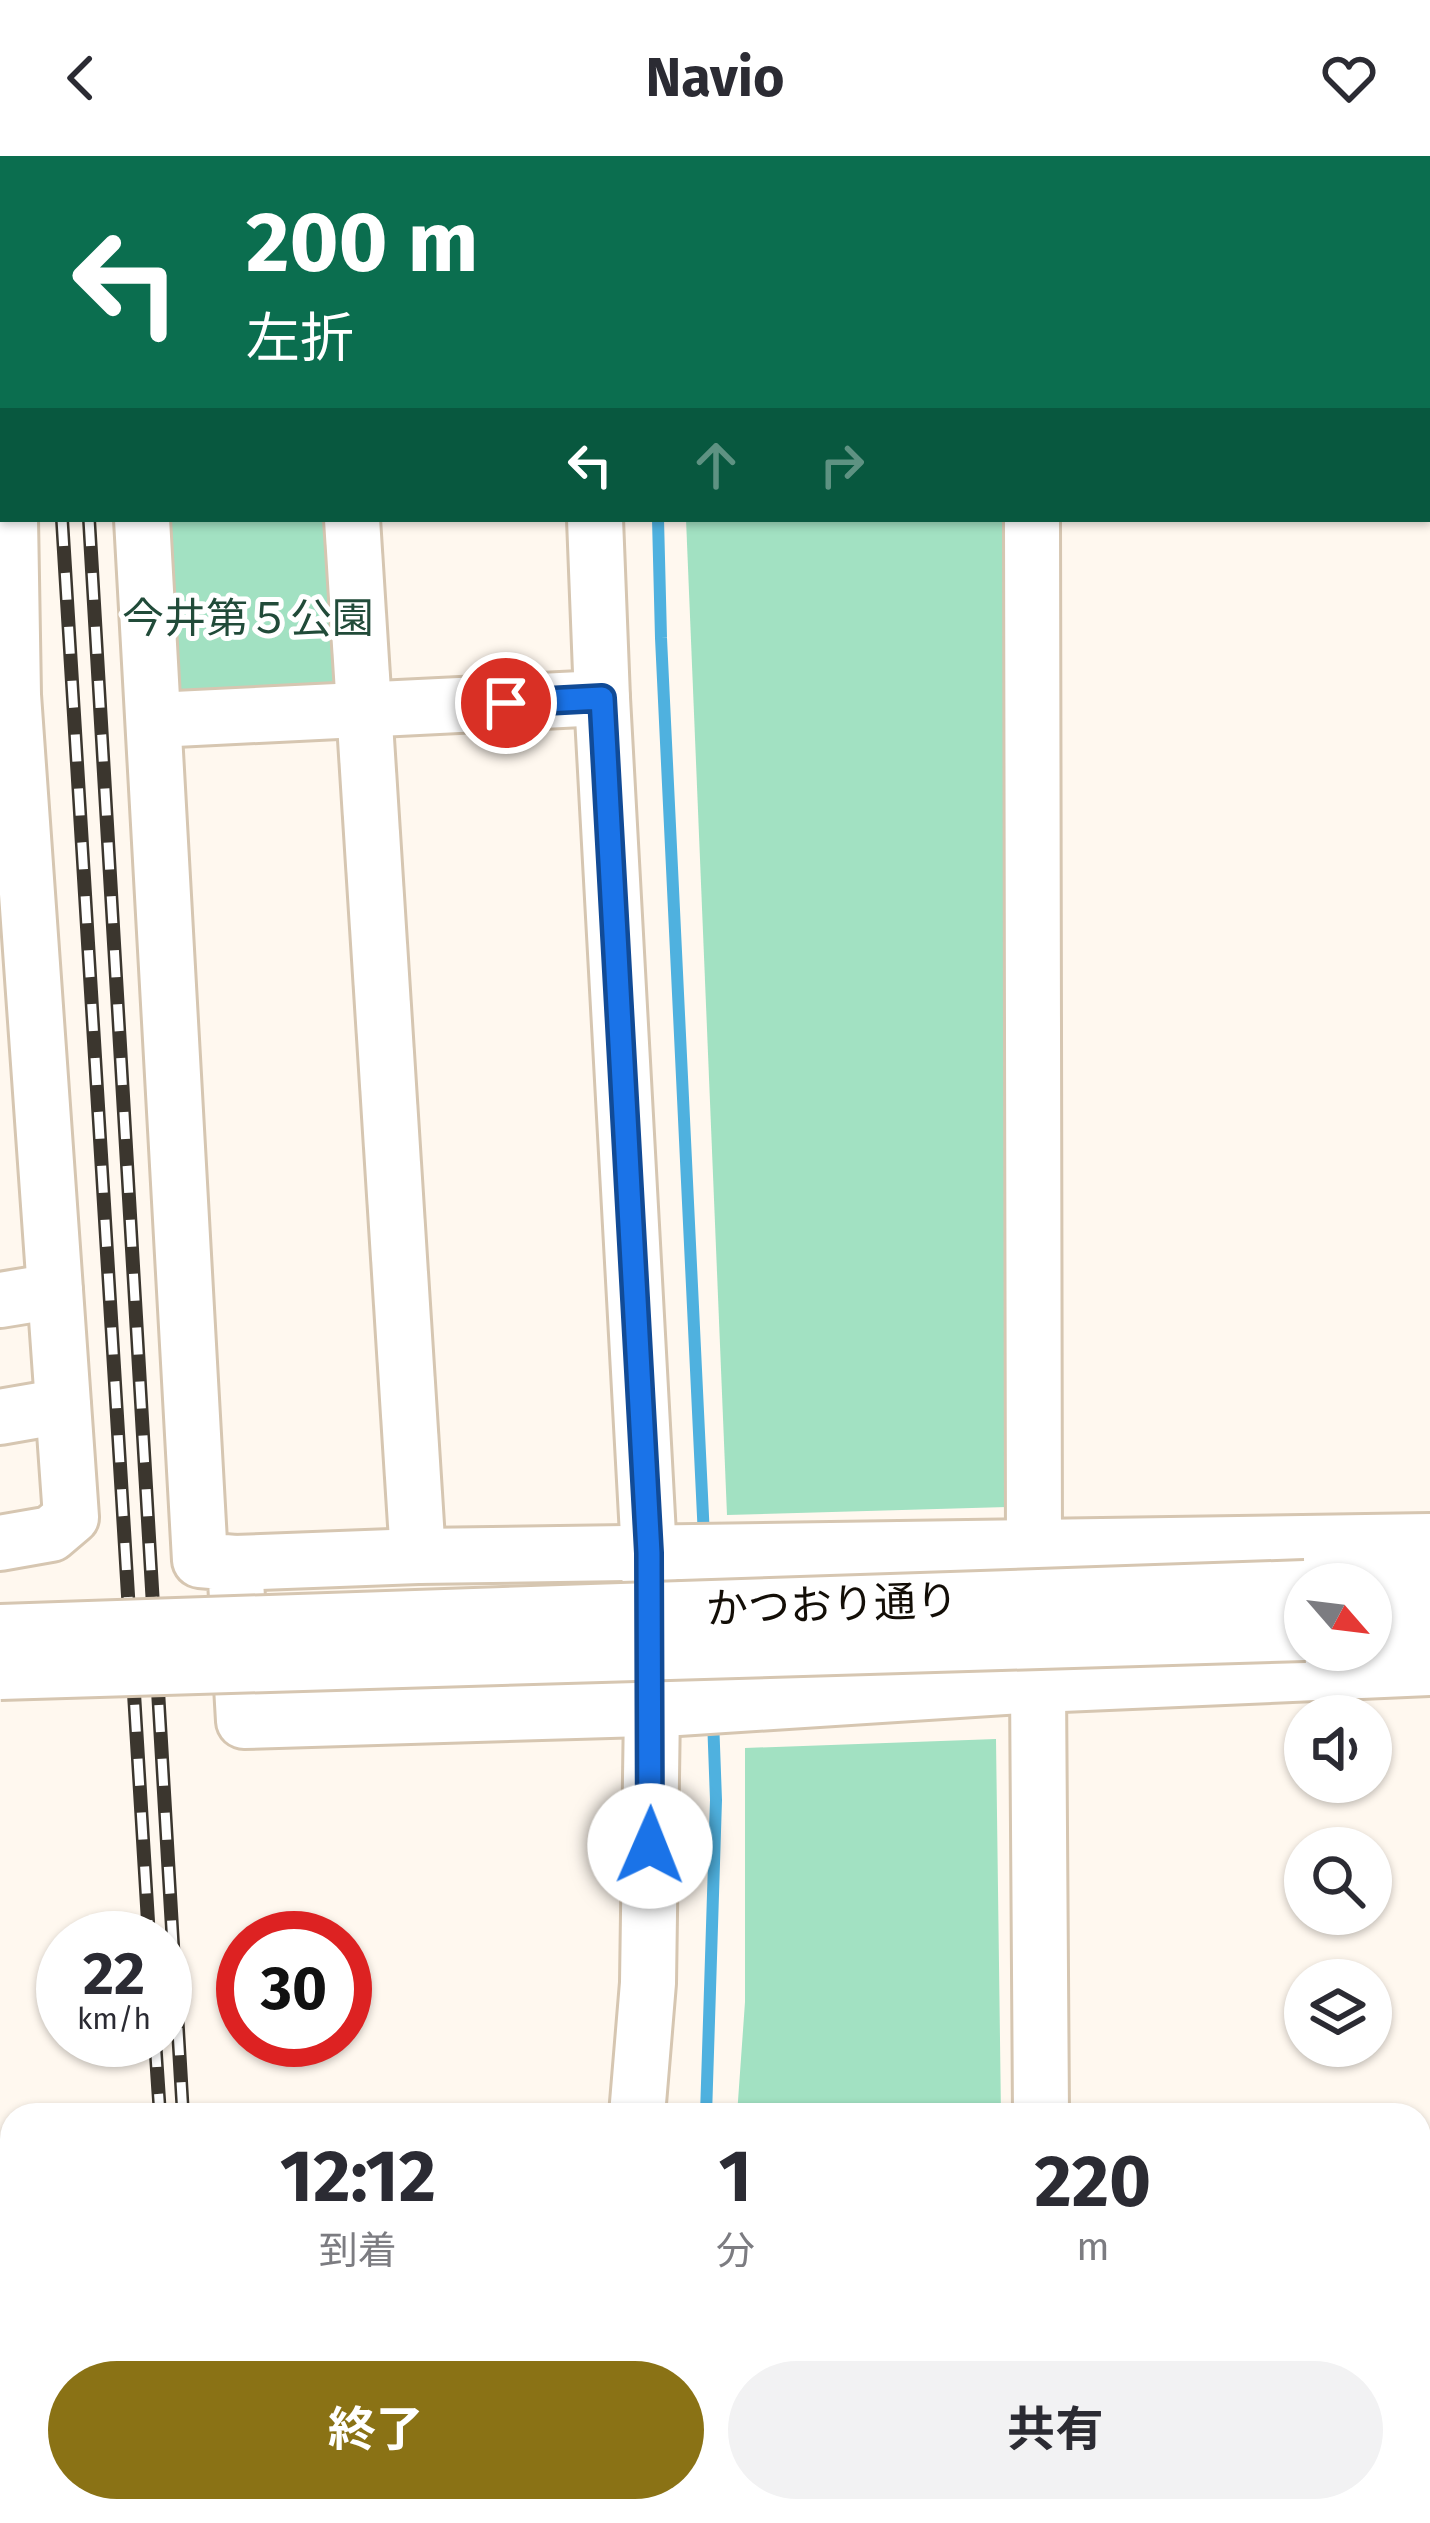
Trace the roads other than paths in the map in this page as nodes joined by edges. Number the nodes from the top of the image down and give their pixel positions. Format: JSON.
{"nodes":[{"id":1,"x":10,"y":522,"type":"edge"},
{"id":2,"x":142,"y":522,"type":"edge"},
{"id":3,"x":352,"y":522,"type":"edge"},
{"id":4,"x":595,"y":522,"type":"edge"},
{"id":5,"x":1032,"y":522,"type":"edge"},
{"id":6,"x":6,"y":695,"type":"edge"},
{"id":7,"x":602,"y":698,"type":"junction"},
{"id":8,"x":363,"y":710,"type":"junction"},
{"id":9,"x":154,"y":720,"type":"junction"},
{"id":10,"x":19,"y":1061,"type":"edge"},
{"id":11,"x":24,"y":1183,"type":"edge"},
{"id":12,"x":55,"y":1291,"type":"junction"},
{"id":13,"x":0,"y":1300,"type":"edge"},
{"id":14,"x":63,"y":1406,"type":"junction"},
{"id":15,"x":0,"y":1417,"type":"edge"},
{"id":16,"x":0,"y":1543,"type":"edge"},
{"id":17,"x":1034,"y":1546,"type":"junction"},
{"id":18,"x":660,"y":1553,"type":"junction"},
{"id":19,"x":418,"y":1556,"type":"junction"},
{"id":20,"x":235,"y":1563,"type":"junction"},
{"id":21,"x":1284,"y":1589,"type":"edge"},
{"id":22,"x":1410,"y":1606,"type":"edge"},
{"id":23,"x":0,"y":1632,"type":"edge"},
{"id":24,"x":1284,"y":1634,"type":"edge"},
{"id":25,"x":0,"y":1672,"type":"edge"},
{"id":26,"x":1038,"y":1685,"type":"junction"},
{"id":27,"x":665,"y":1708,"type":"junction"},
{"id":28,"x":638,"y":2103,"type":"edge"},
{"id":29,"x":1041,"y":2103,"type":"edge"}],
"edges":[{"from":1,"to":6,"type":"street"},
{"from":2,"to":9,"type":"street"},
{"from":3,"to":8,"type":"street"},
{"from":4,"to":7,"type":"street"},
{"from":5,"to":17,"type":"street"},
{"from":6,"to":10,"type":"street"},
{"from":7,"to":8,"type":"street"},
{"from":7,"to":18,"type":"street"},
{"from":8,"to":9,"type":"street"},
{"from":8,"to":19,"type":"street"},
{"from":9,"to":20,"type":"street"},
{"from":10,"to":11,"type":"street"},
{"from":11,"to":12,"type":"street"},
{"from":12,"to":13,"type":"street"},
{"from":12,"to":14,"type":"street"},
{"from":14,"to":15,"type":"street"},
{"from":14,"to":16,"type":"street"},
{"from":17,"to":18,"type":"street"},
{"from":17,"to":22,"type":"street"},
{"from":17,"to":26,"type":"street"},
{"from":18,"to":19,"type":"street"},
{"from":18,"to":27,"type":"street"},
{"from":19,"to":20,"type":"street"},
{"from":20,"to":27,"type":"street"},
{"from":21,"to":23,"type":"street","name":"かつおり通り","bridge":true},
{"from":22,"to":26,"type":"street"},
{"from":24,"to":25,"type":"street","name":"かつおり通り","bridge":true},
{"from":26,"to":27,"type":"street"},
{"from":26,"to":29,"type":"street"},
{"from":27,"to":28,"type":"street"}]}
